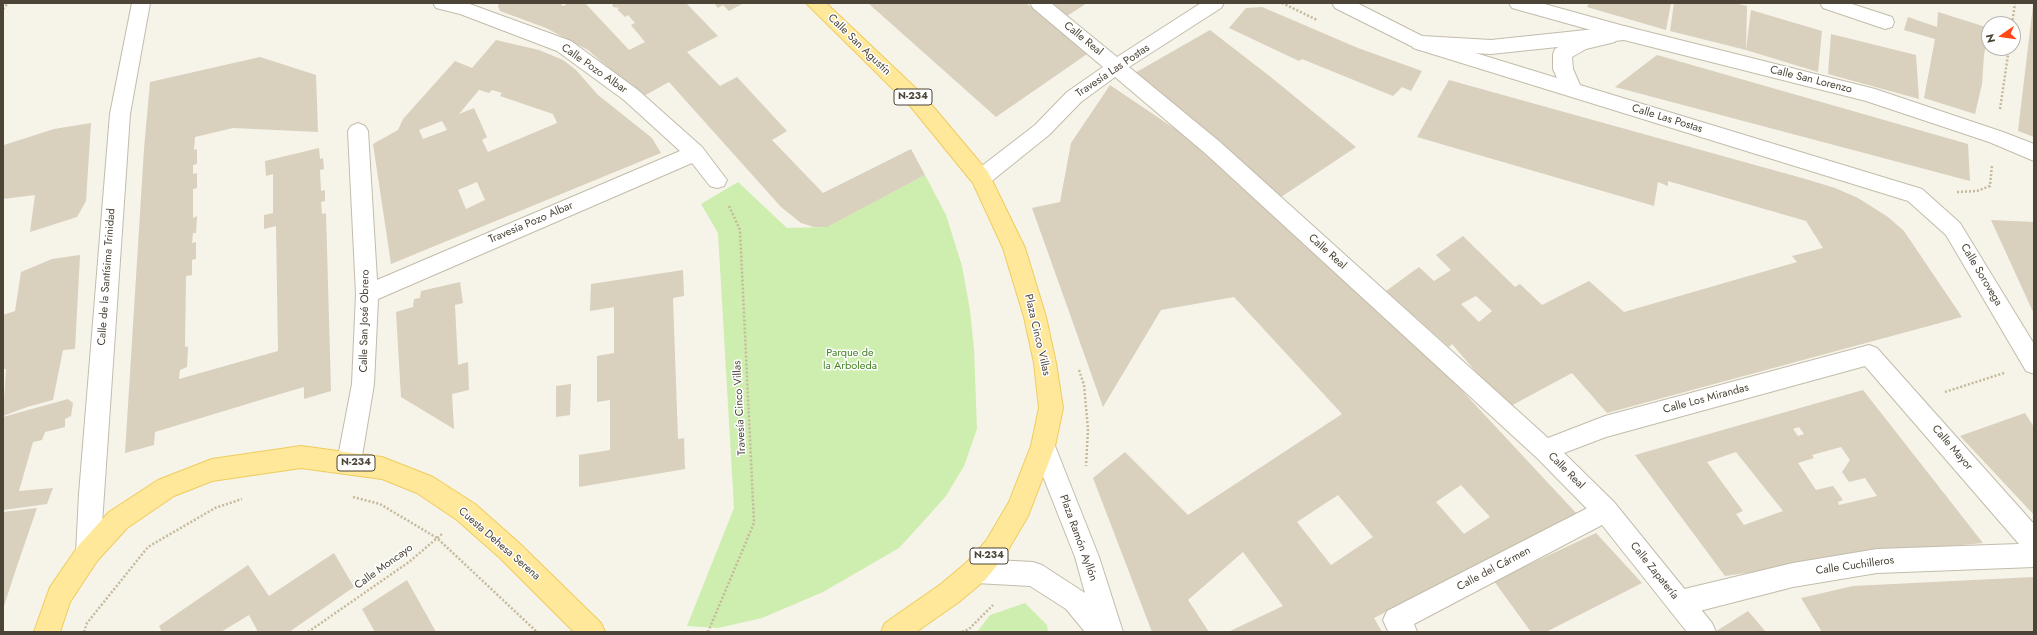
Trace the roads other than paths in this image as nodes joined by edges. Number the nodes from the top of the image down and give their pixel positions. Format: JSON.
{"nodes":[{"id":1,"x":141,"y":3,"type":"edge"},
{"id":2,"x":442,"y":3,"type":"edge"},
{"id":3,"x":815,"y":3,"type":"edge"},
{"id":4,"x":1039,"y":3,"type":"edge"},
{"id":5,"x":1215,"y":3,"type":"edge"},
{"id":6,"x":1340,"y":3,"type":"edge"},
{"id":7,"x":1518,"y":3,"type":"edge"},
{"id":8,"x":1829,"y":3,"type":"edge"},
{"id":9,"x":469,"y":6,"type":"edge"},
{"id":10,"x":1885,"y":22,"type":"dead end"},
{"id":11,"x":1624,"y":33,"type":"junction"},
{"id":12,"x":1419,"y":43,"type":"junction"},
{"id":13,"x":1117,"y":66,"type":"junction"},
{"id":14,"x":1572,"y":89,"type":"junction"},
{"id":15,"x":358,"y":131,"type":"dead end"},
{"id":16,"x":695,"y":153,"type":"junction"},
{"id":17,"x":2034,"y":153,"type":"edge"},
{"id":18,"x":981,"y":178,"type":"junction"},
{"id":19,"x":717,"y":180,"type":"road end"},
{"id":20,"x":1915,"y":195,"type":"joint"},
{"id":21,"x":367,"y":294,"type":"junction"},
{"id":22,"x":1870,"y":355,"type":"joint"},
{"id":23,"x":2034,"y":364,"type":"edge"},
{"id":24,"x":1043,"y":446,"type":"junction"},
{"id":25,"x":1545,"y":450,"type":"junction"},
{"id":26,"x":349,"y":462,"type":"junction"},
{"id":27,"x":1605,"y":510,"type":"junction"},
{"id":28,"x":2034,"y":542,"type":"edge"},
{"id":29,"x":88,"y":553,"type":"junction"},
{"id":30,"x":2034,"y":555,"type":"edge"},
{"id":31,"x":976,"y":571,"type":"junction"},
{"id":32,"x":1680,"y":603,"type":"junction"},
{"id":33,"x":47,"y":632,"type":"edge"},
{"id":34,"x":592,"y":632,"type":"edge"},
{"id":35,"x":894,"y":632,"type":"edge"},
{"id":36,"x":1101,"y":632,"type":"edge"},
{"id":37,"x":1110,"y":632,"type":"edge"},
{"id":38,"x":1404,"y":632,"type":"edge"},
{"id":39,"x":1702,"y":632,"type":"edge"}],
"edges":[{"from":1,"to":29,"type":"street","name":"Calle de la Santísima Trinidad"},
{"from":2,"to":9,"type":"street","name":"Calle Pozo Albar"},
{"from":3,"to":18,"type":"main road","name":"Calle San Agustín","number":"N-234"},
{"from":4,"to":13,"type":"street","name":"Calle Real"},
{"from":5,"to":13,"type":"street","name":"Travesía Las Postas"},
{"from":6,"to":12,"type":"street","name":"Calle Las Postas"},
{"from":7,"to":11,"type":"street","name":"Calle San Lorenzo"},
{"from":8,"to":10,"type":"street"},
{"from":9,"to":16,"type":"street","name":"Calle Pozo Albar"},
{"from":11,"to":12,"type":"street","name":"Calle Las Postas"},
{"from":11,"to":14,"type":"street","name":"Calle San Lorenzo"},
{"from":11,"to":17,"type":"street","name":"Calle San Lorenzo"},
{"from":12,"to":14,"type":"street","name":"Calle Las Postas"},
{"from":13,"to":18,"type":"street","name":"Travesía Las Postas"},
{"from":13,"to":25,"type":"street","name":"Calle Real"},
{"from":14,"to":20,"type":"street","name":"Calle Las Postas"},
{"from":15,"to":21,"type":"street","name":"Calle San José Obrero"},
{"from":16,"to":19,"type":"street","name":"Calle Pozo Albar"},
{"from":16,"to":21,"type":"street","name":"Travesía Pozo Albar"},
{"from":18,"to":24,"type":"main road","name":"Plaza Cinco Villas","number":"N-234"},
{"from":20,"to":23,"type":"street","name":"Calle Sorovega"},
{"from":21,"to":26,"type":"street","name":"Calle San José Obrero"},
{"from":22,"to":25,"type":"street","name":"Calle Los Mirandas"},
{"from":22,"to":28,"type":"street","name":"Calle Mayor"},
{"from":24,"to":31,"type":"main road","name":"Plaza Cinco Villas","number":"N-234"},
{"from":24,"to":37,"type":"street","name":"Plaza Ramón Ayllón"},
{"from":25,"to":27,"type":"street","name":"Calle Real"},
{"from":26,"to":29,"type":"main road","name":"Cuesta Dehesa Serena","number":"N-234"},
{"from":26,"to":34,"type":"main road","name":"Cuesta Dehesa Serena","number":"N-234"},
{"from":27,"to":32,"type":"street","name":"Calle Zapatería"},
{"from":27,"to":38,"type":"street","name":"Calle del Cármen"},
{"from":29,"to":33,"type":"main road","number":"N-234"},
{"from":30,"to":32,"type":"street","name":"Calle Cuchilleros"},
{"from":31,"to":35,"type":"main road","name":"Plaza Cinco Villas","number":"N-234"},
{"from":31,"to":36,"type":"street"},
{"from":32,"to":39,"type":"street","name":"Calle Zapatería"}]}
